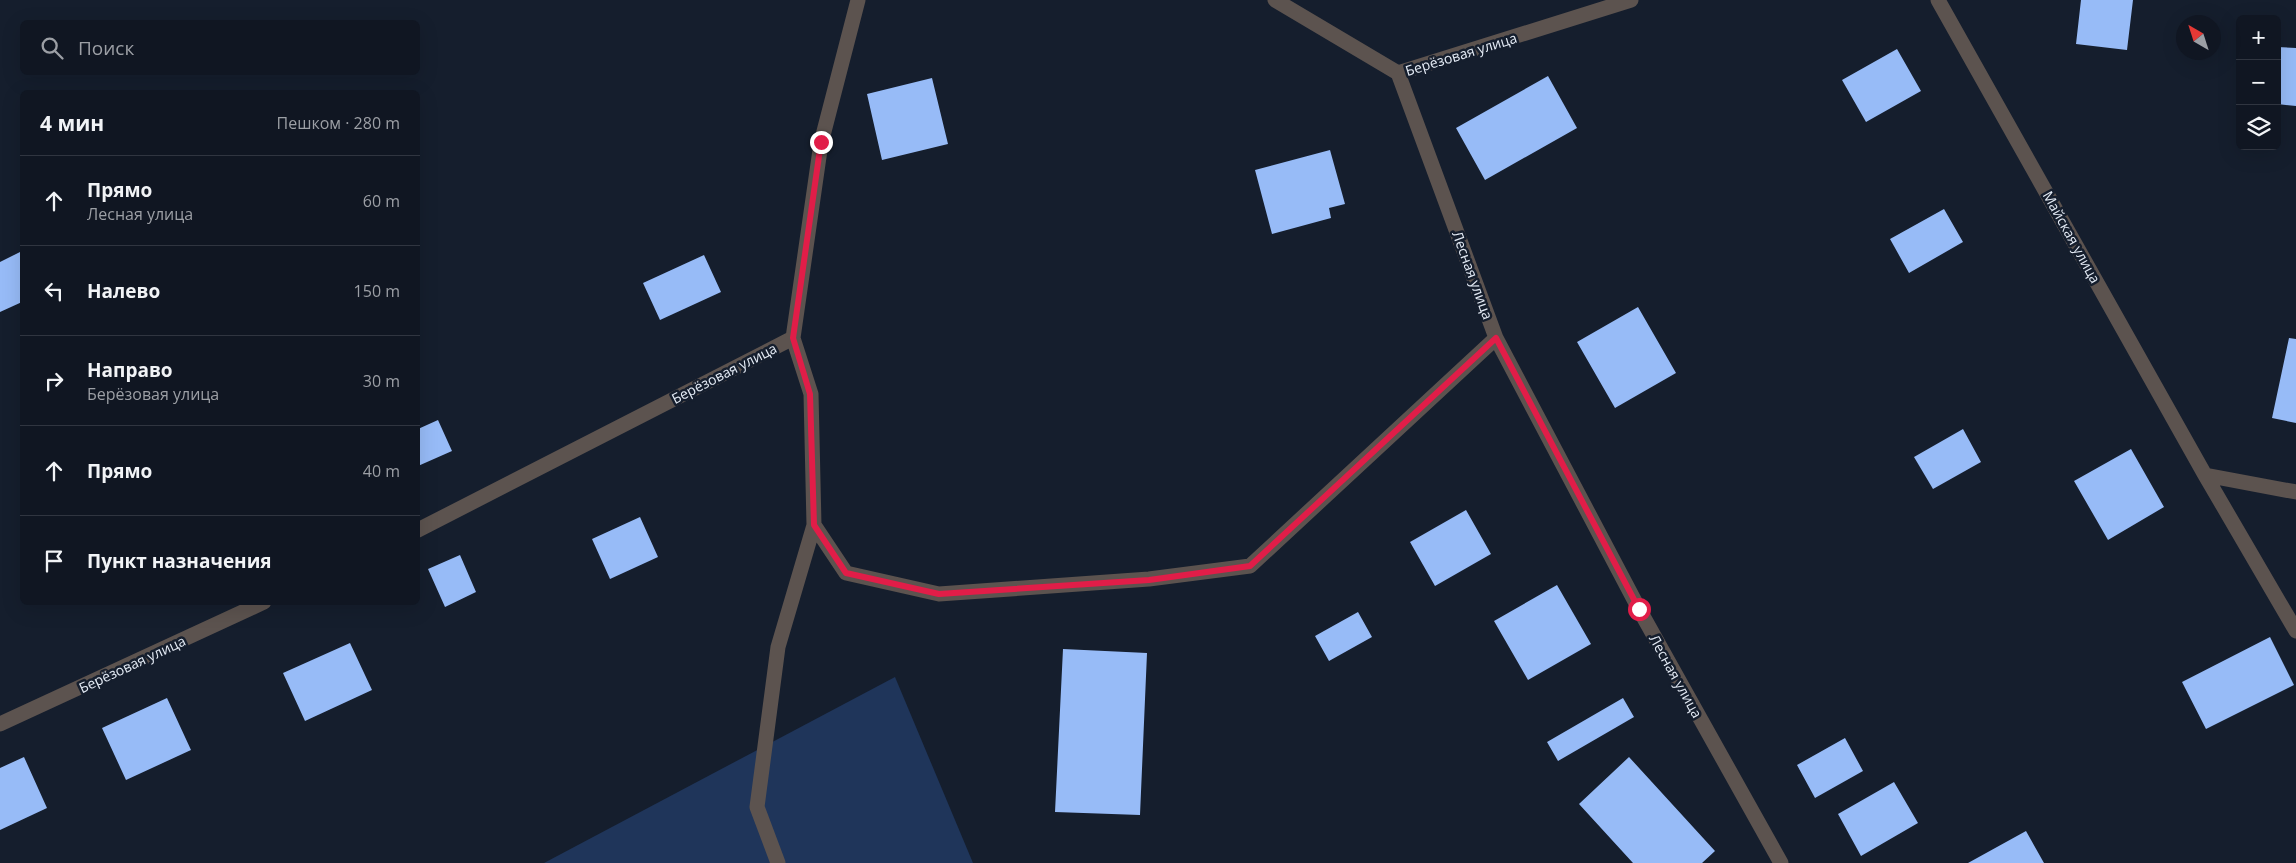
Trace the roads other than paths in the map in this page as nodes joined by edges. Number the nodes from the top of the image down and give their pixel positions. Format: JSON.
{"nodes":[{"id":1,"x":858,"y":0,"type":"edge"},
{"id":2,"x":1275,"y":0,"type":"edge"},
{"id":3,"x":1631,"y":0,"type":"edge"},
{"id":4,"x":1938,"y":0,"type":"edge"},
{"id":5,"x":1398,"y":73,"type":"junction"},
{"id":6,"x":793,"y":338,"type":"junction"},
{"id":7,"x":1496,"y":338,"type":"junction"},
{"id":8,"x":2205,"y":475,"type":"junction"},
{"id":9,"x":2296,"y":492,"type":"edge"},
{"id":10,"x":814,"y":525,"type":"junction"},
{"id":11,"x":420,"y":529,"type":"edge"},
{"id":12,"x":258,"y":605,"type":"edge"},
{"id":13,"x":2296,"y":631,"type":"edge"},
{"id":14,"x":0,"y":724,"type":"edge"},
{"id":15,"x":778,"y":863,"type":"edge"},
{"id":16,"x":1781,"y":863,"type":"edge"}],
"edges":[{"from":1,"to":6,"type":"street"},
{"from":2,"to":5,"type":"street","name":"Берёзовая улица"},
{"from":3,"to":5,"type":"street","name":"Берёзовая улица"},
{"from":4,"to":8,"type":"street","name":"Майская улица"},
{"from":5,"to":7,"type":"street","name":"Лесная улица"},
{"from":6,"to":10,"type":"street","name":"Берёзовая улица"},
{"from":6,"to":11,"type":"street","name":"Берёзовая улица"},
{"from":7,"to":10,"type":"street"},
{"from":7,"to":16,"type":"street","name":"Лесная улица"},
{"from":8,"to":9,"type":"street"},
{"from":8,"to":13,"type":"street","name":"Майская улица"},
{"from":10,"to":15,"type":"street","name":"Берёзовая улица"},
{"from":12,"to":14,"type":"street","name":"Берёзовая улица"}]}
